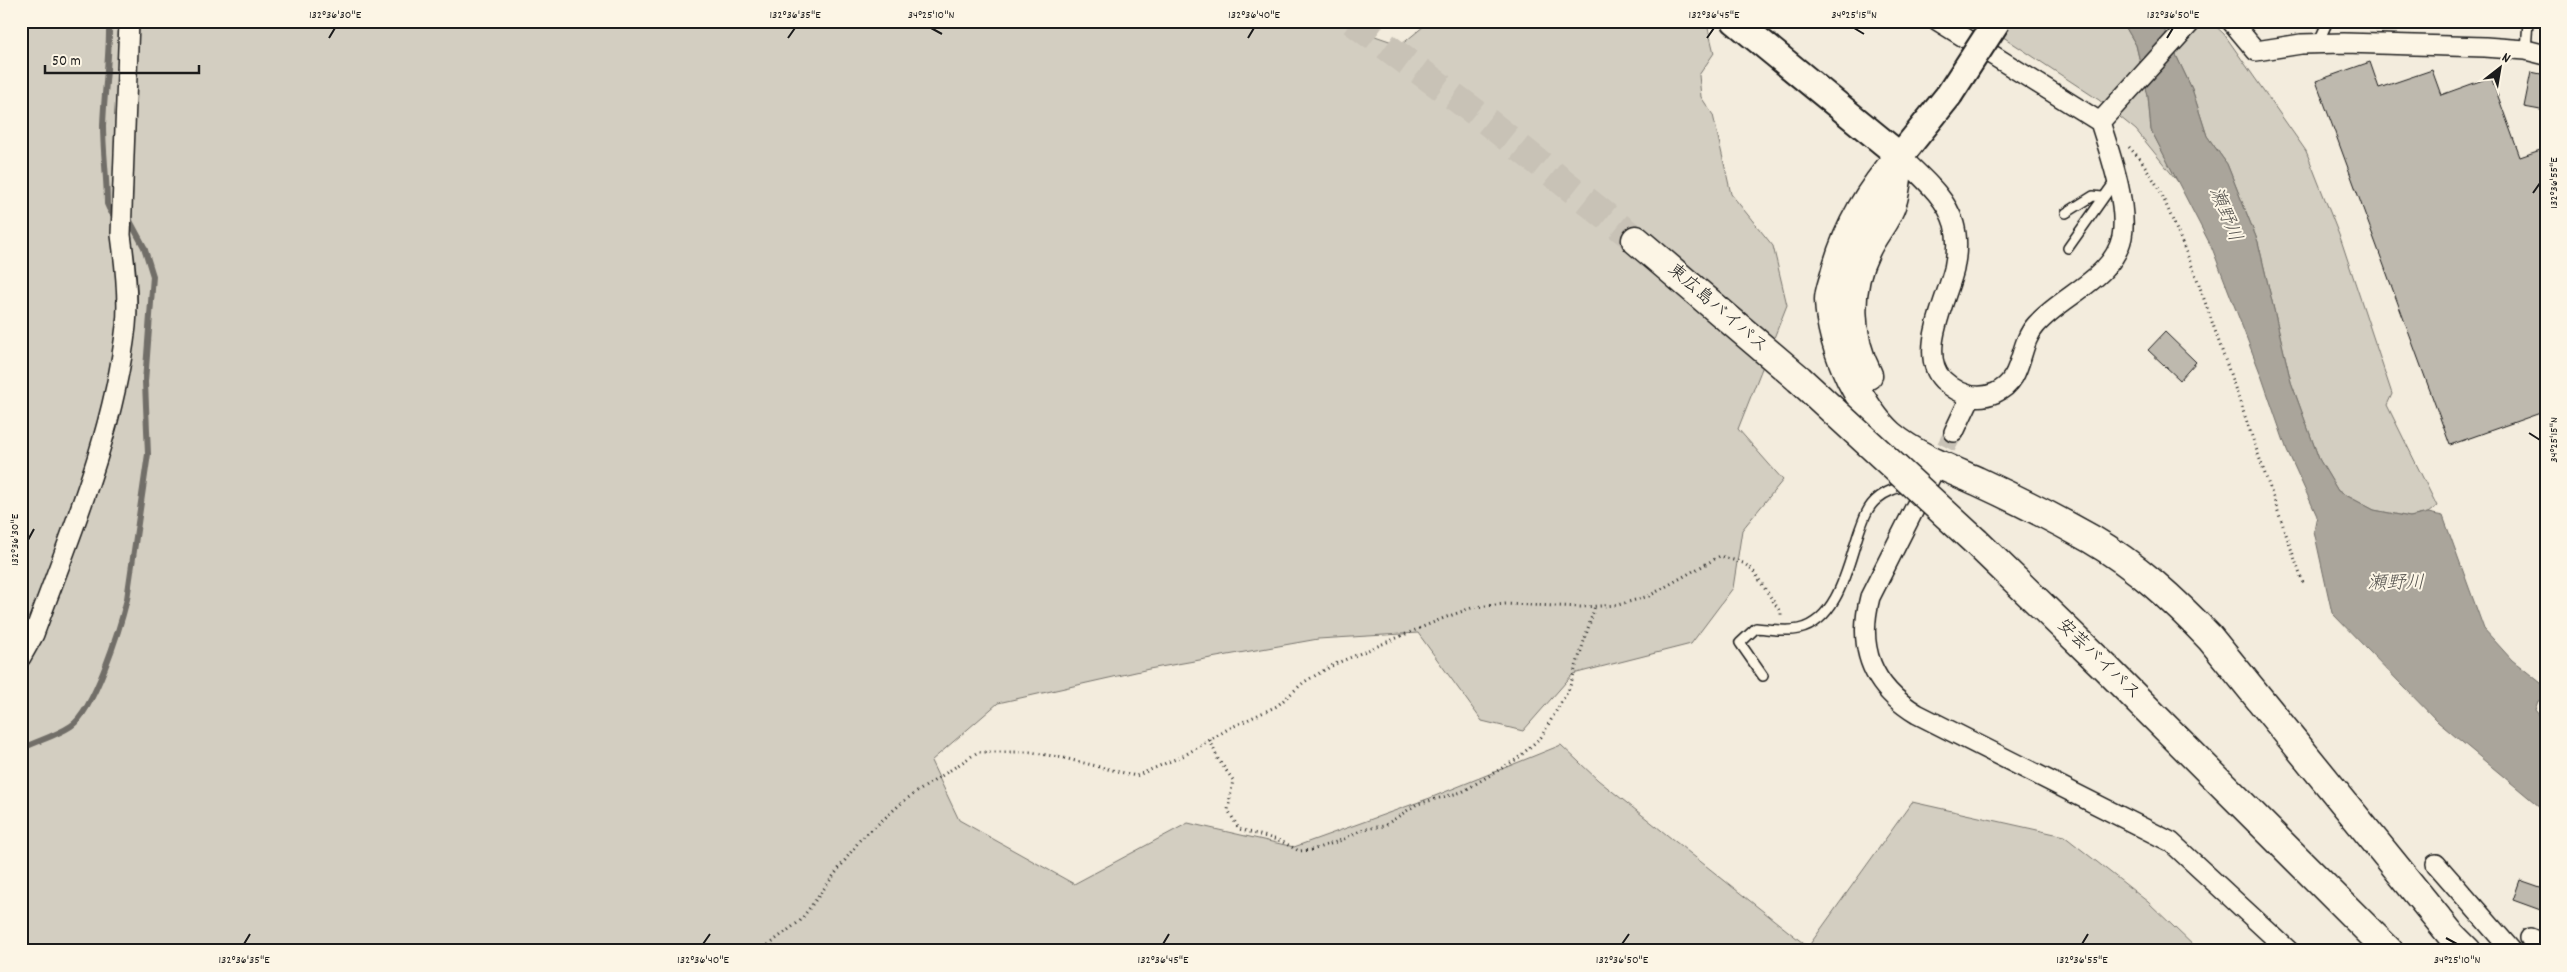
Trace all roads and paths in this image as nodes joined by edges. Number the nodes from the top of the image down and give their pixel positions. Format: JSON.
{"nodes":[{"id":1,"x":129,"y":21,"type":"edge"},
{"id":2,"x":1735,"y":21,"type":"edge"},
{"id":3,"x":1938,"y":21,"type":"edge"},
{"id":4,"x":1997,"y":21,"type":"edge"},
{"id":5,"x":2192,"y":21,"type":"edge"},
{"id":6,"x":2231,"y":21,"type":"edge"},
{"id":7,"x":2328,"y":21,"type":"edge"},
{"id":8,"x":2528,"y":21,"type":"edge"},
{"id":9,"x":2318,"y":43,"type":"junction"},
{"id":10,"x":2526,"y":50,"type":"junction"},
{"id":11,"x":2546,"y":55,"type":"edge"},
{"id":12,"x":2104,"y":118,"type":"junction"},
{"id":13,"x":2128,"y":146,"type":"dead end"},
{"id":14,"x":1900,"y":156,"type":"junction"},
{"id":15,"x":2116,"y":180,"type":"junction"},
{"id":16,"x":2102,"y":196,"type":"junction"},
{"id":17,"x":2066,"y":213,"type":"dead end"},
{"id":18,"x":1636,"y":240,"type":"tunnel mouth"},
{"id":19,"x":2068,"y":248,"type":"dead end"},
{"id":20,"x":1799,"y":379,"type":"joint"},
{"id":21,"x":1971,"y":396,"type":"junction"},
{"id":22,"x":1954,"y":432,"type":"tunnel mouth"},
{"id":23,"x":1931,"y":475,"type":"joint"},
{"id":24,"x":2303,"y":583,"type":"dead end"},
{"id":25,"x":1595,"y":606,"type":"junction"},
{"id":26,"x":1780,"y":629,"type":"junction"},
{"id":27,"x":21,"y":657,"type":"edge"},
{"id":28,"x":1762,"y":676,"type":"dead end"},
{"id":29,"x":1210,"y":740,"type":"junction"},
{"id":30,"x":2436,"y":864,"type":"dead end"},
{"id":31,"x":760,"y":951,"type":"edge"},
{"id":32,"x":2289,"y":951,"type":"edge"},
{"id":33,"x":2389,"y":951,"type":"edge"},
{"id":34,"x":2467,"y":951,"type":"edge"},
{"id":35,"x":2488,"y":951,"type":"edge"},
{"id":36,"x":2512,"y":951,"type":"edge"}],
"edges":[{"from":1,"to":27,"type":"street"},
{"from":2,"to":14,"type":"street"},
{"from":3,"to":12,"type":"street"},
{"from":4,"to":14,"type":"street","bridge":true},
{"from":5,"to":12,"type":"street"},
{"from":6,"to":9,"type":"street"},
{"from":7,"to":9,"type":"lane"},
{"from":8,"to":10,"type":"lane"},
{"from":9,"to":10,"type":"street"},
{"from":10,"to":11,"type":"street"},
{"from":12,"to":15,"type":"street"},
{"from":13,"to":24,"type":"path"},
{"from":14,"to":21,"type":"street"},
{"from":14,"to":34,"type":"highway"},
{"from":14,"to":35,"type":"highway"},
{"from":15,"to":16,"type":"lane"},
{"from":15,"to":21,"type":"street"},
{"from":16,"to":17,"type":"lane"},
{"from":16,"to":19,"type":"lane"},
{"from":18,"to":20,"type":"highway","name":"東広島バイパス"},
{"from":20,"to":33,"type":"highway","name":"安芸バイパス","bridge":true},
{"from":21,"to":22,"type":"street"},
{"from":23,"to":26,"type":"lane"},
{"from":23,"to":32,"type":"street"},
{"from":25,"to":26,"type":"path"},
{"from":25,"to":29,"type":"path"},
{"from":25,"to":29,"type":"path"},
{"from":26,"to":28,"type":"lane"},
{"from":29,"to":31,"type":"path"},
{"from":30,"to":36,"type":"street"}]}
